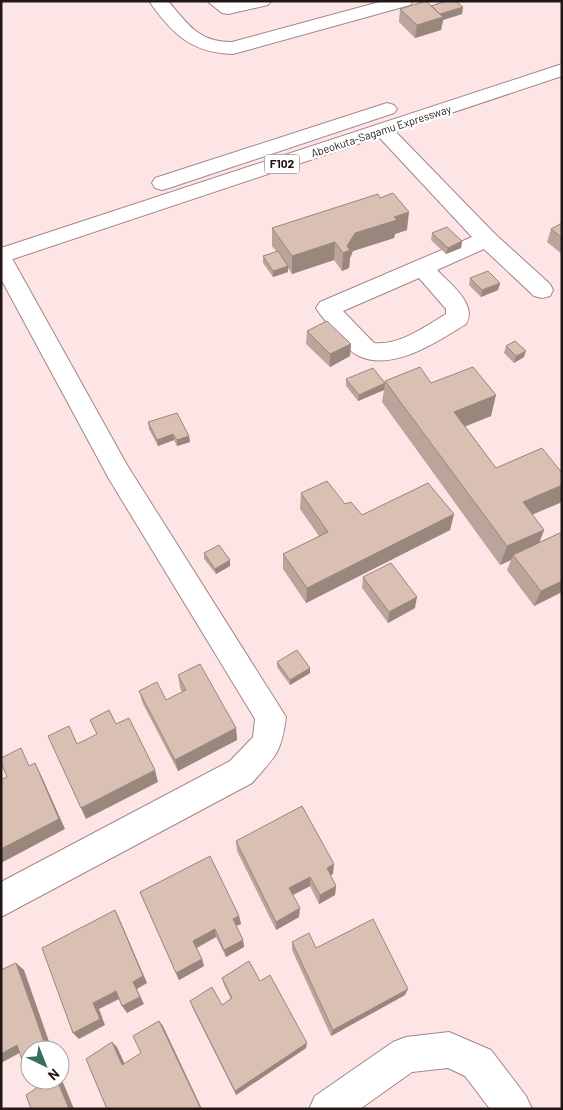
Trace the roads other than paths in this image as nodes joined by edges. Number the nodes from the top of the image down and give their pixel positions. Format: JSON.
{"nodes":[{"id":1,"x":158,"y":1,"type":"edge"},
{"id":2,"x":216,"y":1,"type":"edge"},
{"id":3,"x":262,"y":1,"type":"edge"},
{"id":4,"x":404,"y":1,"type":"edge"},
{"id":5,"x":562,"y":53,"type":"edge"},
{"id":6,"x":562,"y":70,"type":"edge"},
{"id":7,"x":384,"y":130,"type":"junction"},
{"id":8,"x":1,"y":236,"type":"edge"},
{"id":9,"x":487,"y":239,"type":"junction"},
{"id":10,"x":1,"y":257,"type":"edge"},
{"id":11,"x":422,"y":267,"type":"junction"},
{"id":12,"x":542,"y":290,"type":"dead end"},
{"id":13,"x":1,"y":900,"type":"edge"},
{"id":14,"x":328,"y":1109,"type":"edge"},
{"id":15,"x":513,"y":1109,"type":"edge"}],
"edges":[{"from":1,"to":4,"type":"main road"},
{"from":2,"to":3,"type":"main road"},
{"from":5,"to":8,"type":"main road","name":"Abeokuta-Sagamu Expressway","number":"F102"},
{"from":6,"to":7,"type":"main road","name":"Abeokuta-Sagamu Expressway","number":"F102"},
{"from":7,"to":9,"type":"main road"},
{"from":7,"to":10,"type":"main road","name":"Abeokuta-Sagamu Expressway","number":"F102"},
{"from":9,"to":11,"type":"main road"},
{"from":9,"to":12,"type":"main road"},
{"from":10,"to":13,"type":"main road"},
{"from":11,"to":11,"type":"main road"},
{"from":14,"to":15,"type":"main road"}]}
